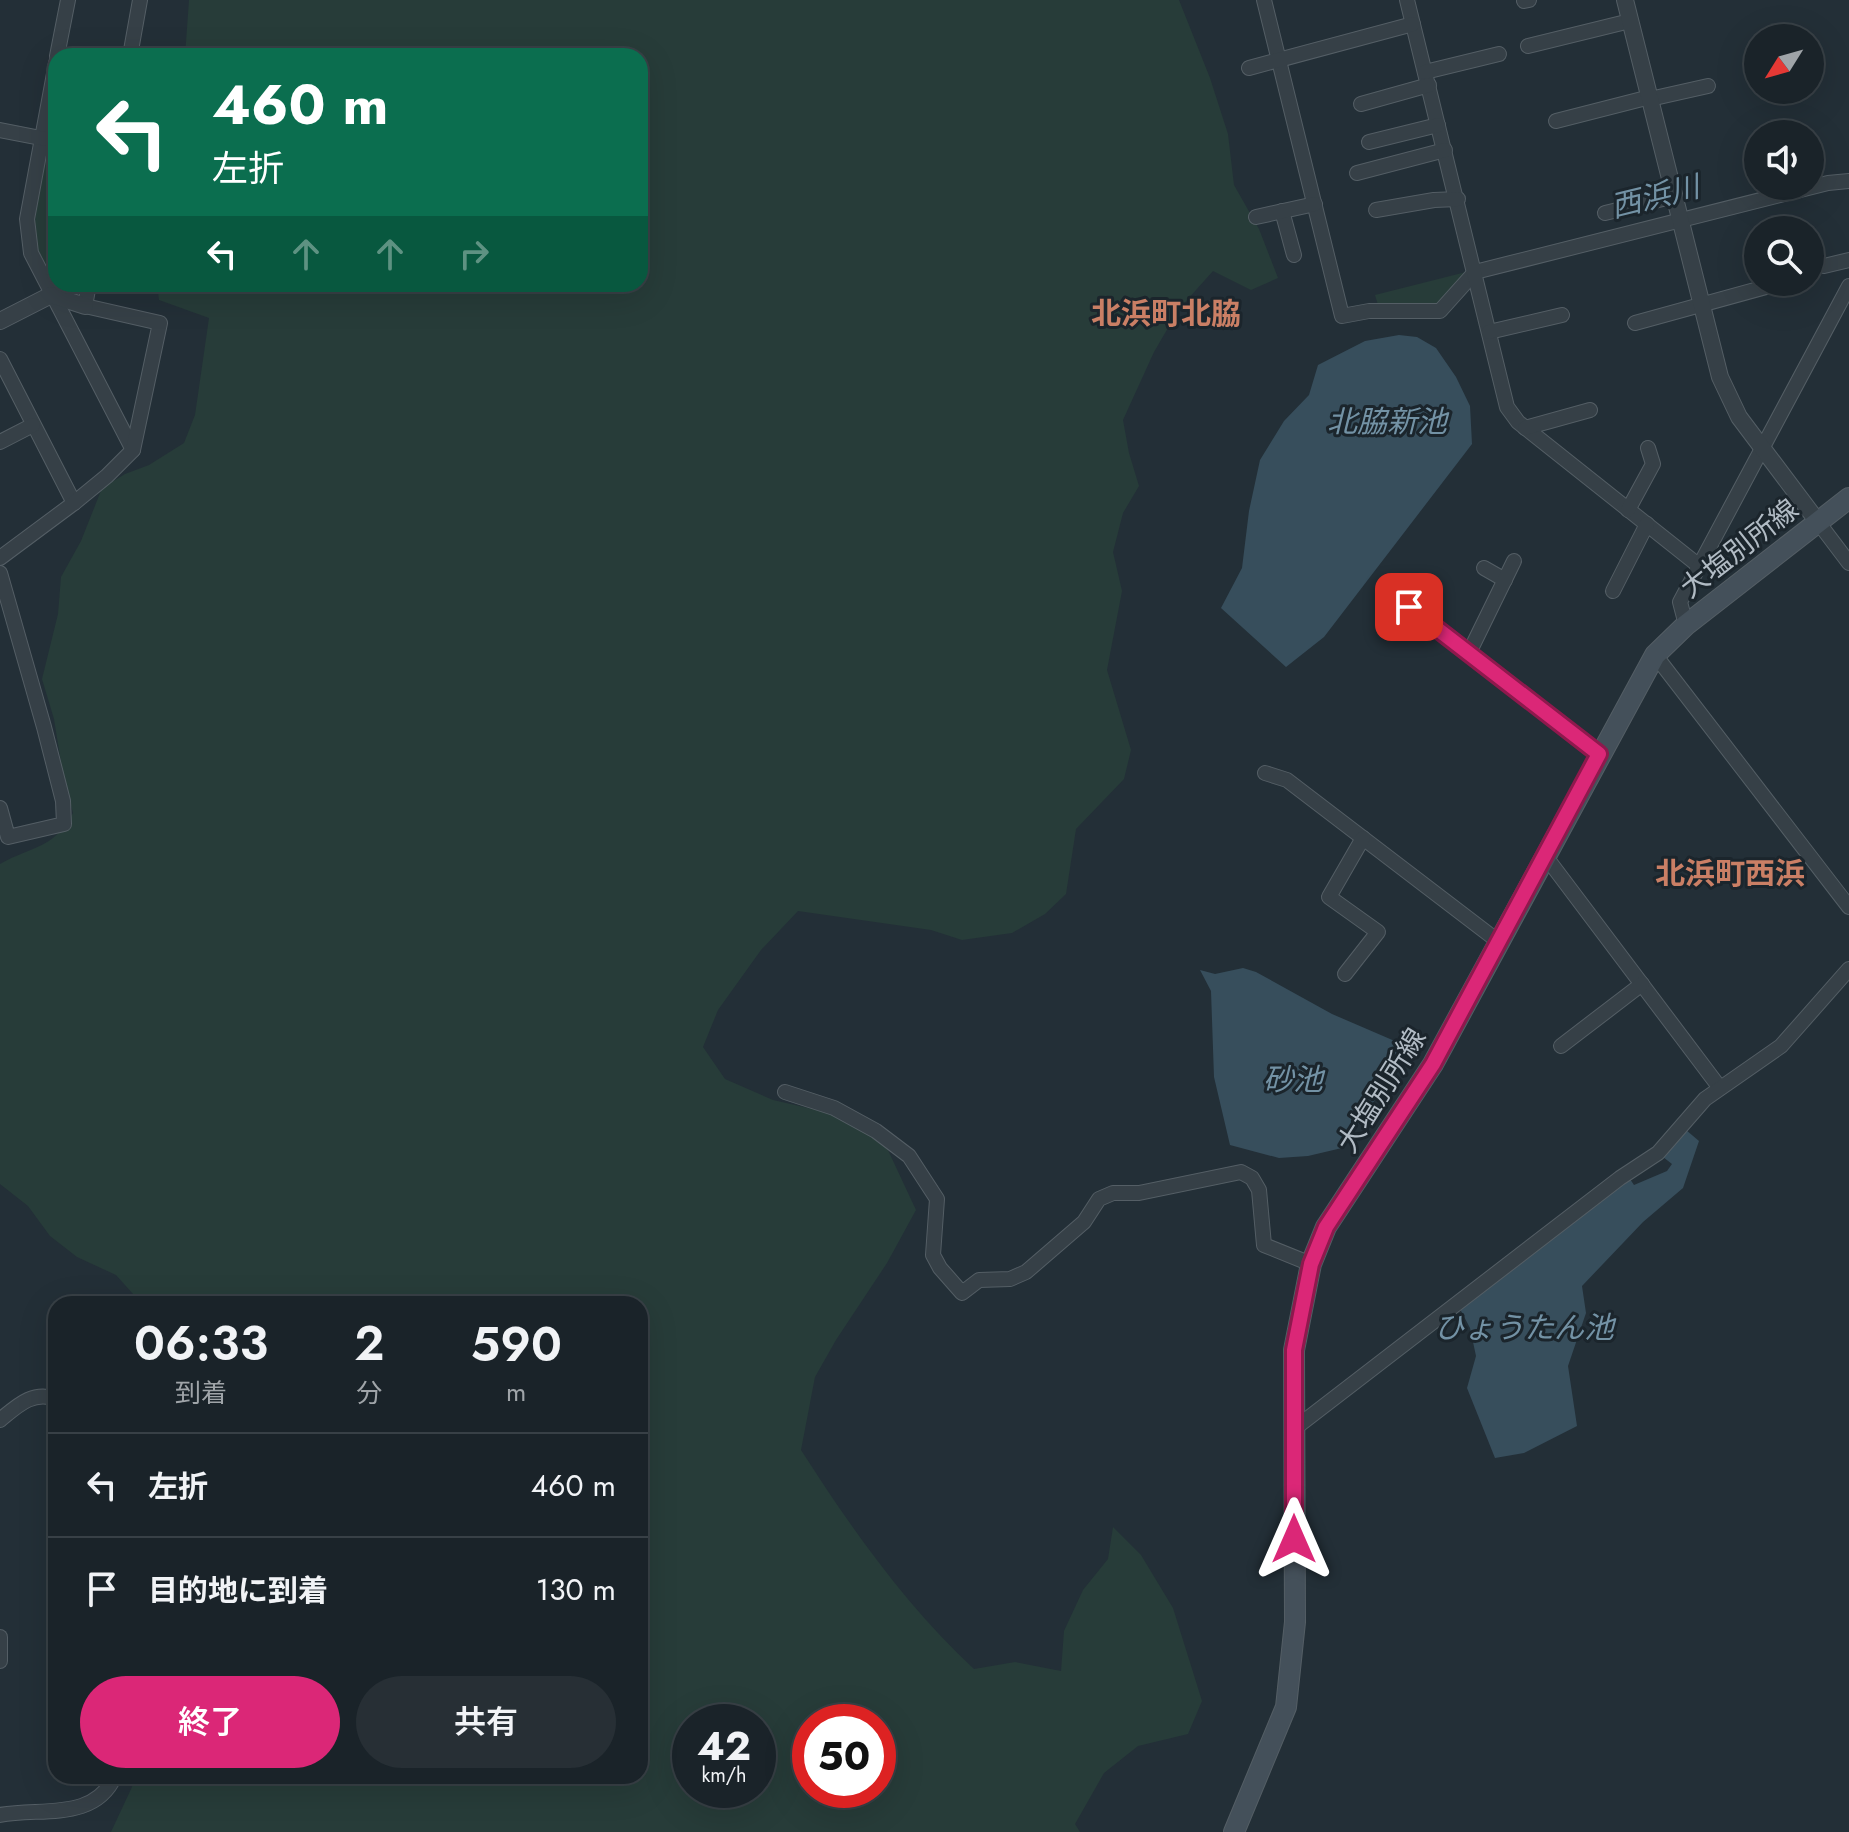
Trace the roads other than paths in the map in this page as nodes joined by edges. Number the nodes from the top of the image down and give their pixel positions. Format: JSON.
{"nodes":[{"id":1,"x":68,"y":0,"type":"edge"},
{"id":2,"x":140,"y":0,"type":"edge"},
{"id":3,"x":1264,"y":0,"type":"edge"},
{"id":4,"x":1407,"y":0,"type":"edge"},
{"id":5,"x":1625,"y":0,"type":"edge"},
{"id":6,"x":1630,"y":21,"type":"junction"},
{"id":7,"x":1413,"y":24,"type":"junction"},
{"id":8,"x":1528,"y":46,"type":"dead end"},
{"id":9,"x":59,"y":48,"type":"edge"},
{"id":10,"x":131,"y":48,"type":"edge"},
{"id":11,"x":1499,"y":54,"type":"dead end"},
{"id":12,"x":1280,"y":60,"type":"junction"},
{"id":13,"x":1249,"y":68,"type":"dead end"},
{"id":14,"x":1427,"y":79,"type":"junction"},
{"id":15,"x":1708,"y":86,"type":"dead end"},
{"id":16,"x":1650,"y":98,"type":"junction"},
{"id":17,"x":1361,"y":104,"type":"dead end"},
{"id":18,"x":1556,"y":121,"type":"dead end"},
{"id":19,"x":1438,"y":125,"type":"junction"},
{"id":20,"x":0,"y":130,"type":"edge"},
{"id":21,"x":48,"y":139,"type":"edge"},
{"id":22,"x":1369,"y":142,"type":"dead end"},
{"id":23,"x":48,"y":143,"type":"edge"},
{"id":24,"x":1445,"y":150,"type":"junction"},
{"id":25,"x":1357,"y":173,"type":"dead end"},
{"id":26,"x":1849,"y":181,"type":"edge"},
{"id":27,"x":1675,"y":196,"type":"junction"},
{"id":28,"x":1458,"y":199,"type":"junction"},
{"id":29,"x":1315,"y":204,"type":"junction"},
{"id":30,"x":1376,"y":210,"type":"dead end"},
{"id":31,"x":1282,"y":211,"type":"junction"},
{"id":32,"x":1605,"y":213,"type":"dead end"},
{"id":33,"x":1256,"y":217,"type":"dead end"},
{"id":34,"x":1681,"y":219,"type":"junction"},
{"id":35,"x":1294,"y":255,"type":"dead end"},
{"id":36,"x":1849,"y":260,"type":"edge"},
{"id":37,"x":1824,"y":266,"type":"dead end"},
{"id":38,"x":1475,"y":272,"type":"junction"},
{"id":39,"x":1849,"y":286,"type":"edge"},
{"id":40,"x":48,"y":289,"type":"edge"},
{"id":41,"x":50,"y":292,"type":"edge"},
{"id":42,"x":88,"y":292,"type":"edge"},
{"id":43,"x":1744,"y":294,"type":"edge"},
{"id":44,"x":51,"y":295,"type":"junction"},
{"id":45,"x":85,"y":306,"type":"junction"},
{"id":46,"x":1702,"y":306,"type":"junction"},
{"id":47,"x":1562,"y":315,"type":"dead end"},
{"id":48,"x":0,"y":321,"type":"edge"},
{"id":49,"x":1635,"y":323,"type":"dead end"},
{"id":50,"x":1489,"y":332,"type":"junction"},
{"id":51,"x":0,"y":359,"type":"edge"},
{"id":52,"x":1590,"y":410,"type":"dead end"},
{"id":53,"x":33,"y":425,"type":"junction"},
{"id":54,"x":1525,"y":428,"type":"junction"},
{"id":55,"x":0,"y":442,"type":"edge"},
{"id":56,"x":1648,"y":448,"type":"dead end"},
{"id":57,"x":133,"y":450,"type":"junction"},
{"id":58,"x":1762,"y":450,"type":"junction"},
{"id":59,"x":1849,"y":498,"type":"edge"},
{"id":60,"x":74,"y":503,"type":"junction"},
{"id":61,"x":1628,"y":510,"type":"junction"},
{"id":62,"x":1818,"y":522,"type":"junction"},
{"id":63,"x":1647,"y":524,"type":"junction"},
{"id":64,"x":0,"y":558,"type":"edge"},
{"id":65,"x":1514,"y":561,"type":"dead end"},
{"id":66,"x":1849,"y":563,"type":"edge"},
{"id":67,"x":1698,"y":565,"type":"junction"},
{"id":68,"x":1484,"y":568,"type":"dead end"},
{"id":69,"x":0,"y":573,"type":"edge"},
{"id":70,"x":1507,"y":584,"type":"junction"},
{"id":71,"x":1613,"y":591,"type":"dead end"},
{"id":72,"x":1393,"y":594,"type":"dead end"},
{"id":73,"x":1686,"y":625,"type":"junction"},
{"id":74,"x":1469,"y":653,"type":"junction"},
{"id":75,"x":1655,"y":655,"type":"junction"},
{"id":76,"x":1599,"y":754,"type":"junction"},
{"id":77,"x":1265,"y":773,"type":"dead end"},
{"id":78,"x":0,"y":808,"type":"edge"},
{"id":79,"x":1363,"y":838,"type":"junction"},
{"id":80,"x":1546,"y":857,"type":"junction"},
{"id":81,"x":1849,"y":907,"type":"edge"},
{"id":82,"x":1499,"y":942,"type":"junction"},
{"id":83,"x":1849,"y":969,"type":"edge"},
{"id":84,"x":1345,"y":974,"type":"dead end"},
{"id":85,"x":1642,"y":984,"type":"junction"},
{"id":86,"x":1561,"y":1046,"type":"dead end"},
{"id":87,"x":1720,"y":1088,"type":"junction"},
{"id":88,"x":785,"y":1092,"type":"dead end"},
{"id":89,"x":1311,"y":1264,"type":"junction"},
{"id":90,"x":48,"y":1397,"type":"edge"},
{"id":91,"x":0,"y":1420,"type":"edge"},
{"id":92,"x":1294,"y":1429,"type":"junction"},
{"id":93,"x":0,"y":1637,"type":"edge"},
{"id":94,"x":0,"y":1661,"type":"edge"},
{"id":95,"x":110,"y":1784,"type":"edge"},
{"id":96,"x":0,"y":1815,"type":"edge"},
{"id":97,"x":1234,"y":1832,"type":"edge"}],
"edges":[{"from":1,"to":9,"type":"street"},
{"from":2,"to":10,"type":"street"},
{"from":3,"to":12,"type":"street"},
{"from":4,"to":7,"type":"street"},
{"from":5,"to":6,"type":"street"},
{"from":6,"to":8,"type":"street"},
{"from":6,"to":16,"type":"street"},
{"from":7,"to":12,"type":"street"},
{"from":7,"to":14,"type":"street"},
{"from":11,"to":14,"type":"street"},
{"from":12,"to":13,"type":"street"},
{"from":12,"to":29,"type":"street"},
{"from":14,"to":17,"type":"street"},
{"from":14,"to":19,"type":"street"},
{"from":15,"to":16,"type":"street"},
{"from":16,"to":18,"type":"street"},
{"from":16,"to":27,"type":"street"},
{"from":19,"to":22,"type":"street"},
{"from":19,"to":24,"type":"street"},
{"from":20,"to":21,"type":"street"},
{"from":23,"to":40,"type":"street"},
{"from":24,"to":25,"type":"street"},
{"from":24,"to":28,"type":"street"},
{"from":26,"to":34,"type":"street"},
{"from":27,"to":32,"type":"street"},
{"from":27,"to":34,"type":"street"},
{"from":28,"to":30,"type":"street"},
{"from":28,"to":38,"type":"street"},
{"from":29,"to":31,"type":"street"},
{"from":29,"to":38,"type":"street"},
{"from":31,"to":33,"type":"street"},
{"from":31,"to":35,"type":"street"},
{"from":34,"to":38,"type":"street"},
{"from":34,"to":46,"type":"street"},
{"from":36,"to":37,"type":"street"},
{"from":38,"to":50,"type":"street"},
{"from":39,"to":58,"type":"street"},
{"from":41,"to":44,"type":"street"},
{"from":42,"to":45,"type":"street"},
{"from":43,"to":46,"type":"street"},
{"from":44,"to":45,"type":"street"},
{"from":44,"to":48,"type":"street"},
{"from":44,"to":57,"type":"street"},
{"from":45,"to":57,"type":"street"},
{"from":46,"to":49,"type":"street"},
{"from":46,"to":58,"type":"street"},
{"from":47,"to":50,"type":"street"},
{"from":50,"to":54,"type":"street"},
{"from":51,"to":53,"type":"street"},
{"from":52,"to":54,"type":"street"},
{"from":53,"to":55,"type":"street"},
{"from":53,"to":60,"type":"street"},
{"from":54,"to":61,"type":"street"},
{"from":56,"to":61,"type":"street"},
{"from":57,"to":60,"type":"street"},
{"from":58,"to":62,"type":"street"},
{"from":58,"to":67,"type":"street"},
{"from":59,"to":62,"type":"main road","name":"大塩別所線"},
{"from":60,"to":64,"type":"street"},
{"from":61,"to":63,"type":"street"},
{"from":62,"to":66,"type":"street"},
{"from":62,"to":73,"type":"main road","name":"大塩別所線"},
{"from":63,"to":67,"type":"street"},
{"from":63,"to":71,"type":"street"},
{"from":65,"to":70,"type":"street"},
{"from":67,"to":73,"type":"street"},
{"from":68,"to":70,"type":"street"},
{"from":69,"to":78,"type":"street"},
{"from":70,"to":74,"type":"street"},
{"from":72,"to":74,"type":"street"},
{"from":73,"to":75,"type":"main road","name":"大塩別所線"},
{"from":74,"to":76,"type":"street"},
{"from":75,"to":76,"type":"main road","name":"大塩別所線"},
{"from":75,"to":81,"type":"street"},
{"from":76,"to":80,"type":"main road","name":"大塩別所線"},
{"from":77,"to":79,"type":"street"},
{"from":79,"to":82,"type":"street"},
{"from":79,"to":84,"type":"street"},
{"from":80,"to":82,"type":"main road","name":"大塩別所線"},
{"from":80,"to":85,"type":"street"},
{"from":82,"to":89,"type":"main road","name":"大塩別所線"},
{"from":83,"to":87,"type":"street"},
{"from":85,"to":86,"type":"street"},
{"from":85,"to":87,"type":"street"},
{"from":87,"to":92,"type":"street"},
{"from":88,"to":89,"type":"street"},
{"from":89,"to":92,"type":"main road","name":"大塩別所線"},
{"from":90,"to":91,"type":"street"},
{"from":92,"to":97,"type":"main road","name":"大塩別所線"},
{"from":93,"to":94,"type":"street"},
{"from":95,"to":96,"type":"street"}]}
